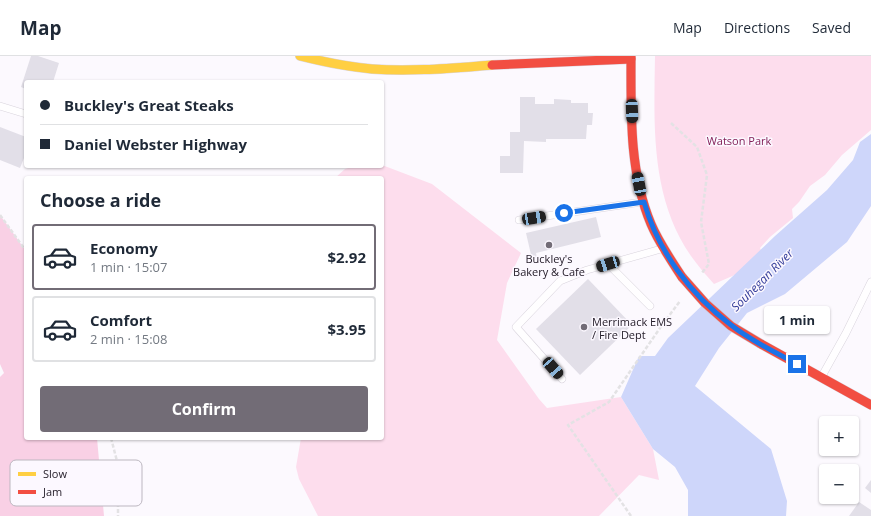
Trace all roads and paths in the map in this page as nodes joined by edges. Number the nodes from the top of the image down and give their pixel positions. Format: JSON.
{"nodes":[{"id":1,"x":300,"y":56,"type":"edge"},
{"id":2,"x":631,"y":58,"type":"edge"},
{"id":3,"x":0,"y":106,"type":"edge"},
{"id":4,"x":24,"y":113,"type":"edge"},
{"id":5,"x":671,"y":123,"type":"dead end"},
{"id":6,"x":644,"y":202,"type":"junction"},
{"id":7,"x":0,"y":214,"type":"edge"},
{"id":8,"x":519,"y":220,"type":"dead end"},
{"id":9,"x":24,"y":248,"type":"edge"},
{"id":10,"x":663,"y":248,"type":"junction"},
{"id":11,"x":608,"y":264,"type":"junction"},
{"id":12,"x":700,"y":275,"type":"dead end"},
{"id":13,"x":871,"y":282,"type":"edge"},
{"id":14,"x":682,"y":299,"type":"dead end"},
{"id":15,"x":650,"y":306,"type":"dead end"},
{"id":16,"x":821,"y":378,"type":"junction"},
{"id":17,"x":562,"y":379,"type":"dead end"},
{"id":18,"x":870,"y":403,"type":"edge"},
{"id":19,"x":112,"y":440,"type":"edge"},
{"id":20,"x":117,"y":460,"type":"edge"},
{"id":21,"x":631,"y":516,"type":"edge"}],
"edges":[{"from":1,"to":2,"type":"main road"},
{"from":2,"to":6,"type":"main road"},
{"from":3,"to":4,"type":"lane"},
{"from":5,"to":12,"type":"path"},
{"from":6,"to":8,"type":"lane"},
{"from":6,"to":10,"type":"main road"},
{"from":7,"to":9,"type":"path"},
{"from":10,"to":11,"type":"lane"},
{"from":10,"to":16,"type":"main road","bridge":true},
{"from":11,"to":15,"type":"lane"},
{"from":11,"to":17,"type":"lane"},
{"from":13,"to":16,"type":"lane"},
{"from":14,"to":21,"type":"path"},
{"from":16,"to":18,"type":"main road"},
{"from":19,"to":20,"type":"path"}]}
